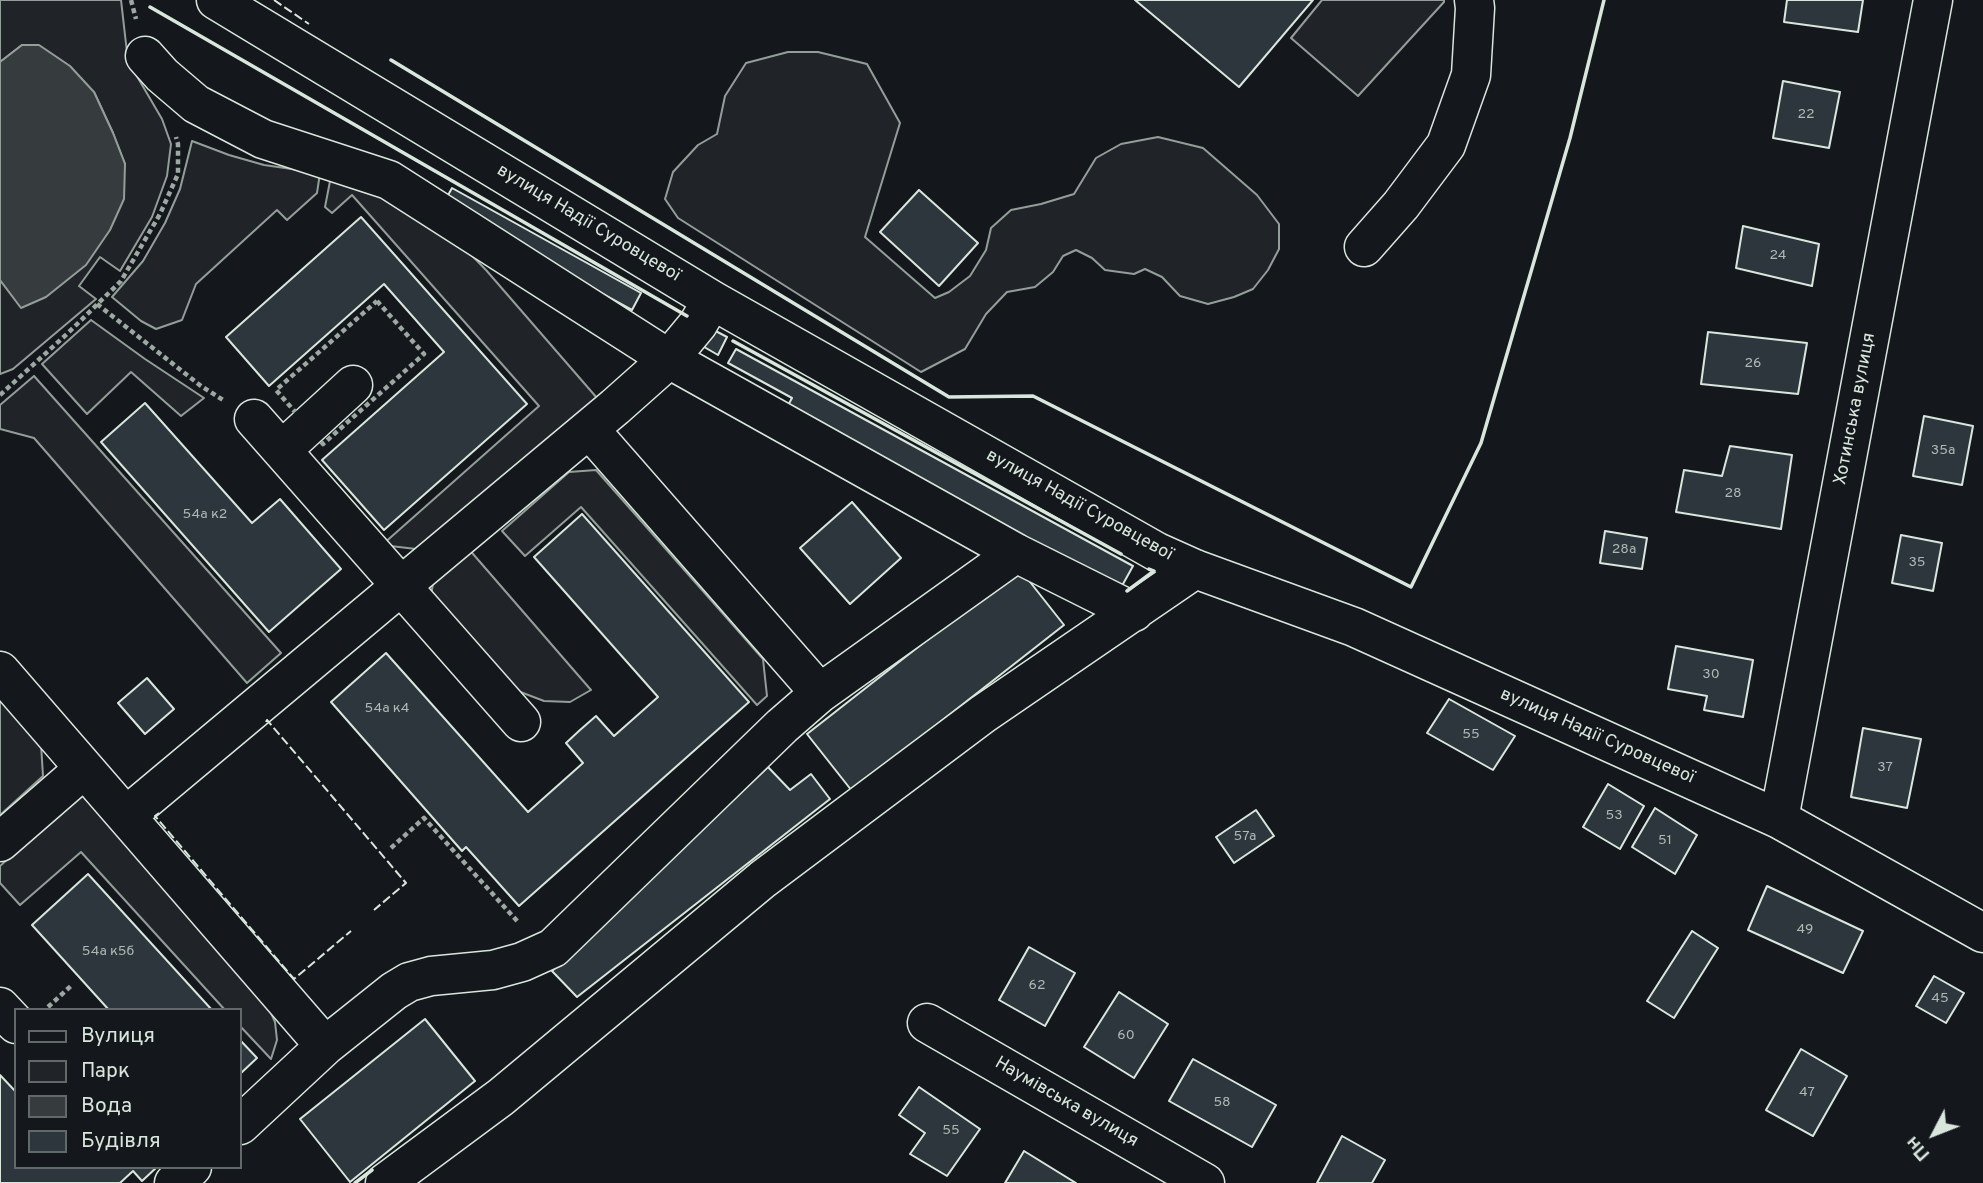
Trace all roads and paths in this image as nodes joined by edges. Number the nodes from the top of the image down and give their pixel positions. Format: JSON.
{"nodes":[{"id":1,"x":131,"y":0,"type":"edge"},
{"id":2,"x":216,"y":0,"type":"edge"},
{"id":3,"x":1474,"y":0,"type":"edge"},
{"id":4,"x":1933,"y":0,"type":"edge"},
{"id":5,"x":145,"y":56,"type":"joint"},
{"id":6,"x":173,"y":128,"type":"dead end"},
{"id":7,"x":1364,"y":247,"type":"dead end"},
{"id":8,"x":712,"y":300,"type":"junction"},
{"id":9,"x":97,"y":304,"type":"junction"},
{"id":10,"x":668,"y":359,"type":"junction"},
{"id":11,"x":354,"y":385,"type":"dead end"},
{"id":12,"x":0,"y":395,"type":"edge"},
{"id":13,"x":254,"y":419,"type":"joint"},
{"id":14,"x":589,"y":429,"type":"junction"},
{"id":15,"x":282,"y":450,"type":"junction"},
{"id":16,"x":1016,"y":553,"type":"junction"},
{"id":17,"x":1195,"y":569,"type":"junction"},
{"id":18,"x":401,"y":585,"type":"junction"},
{"id":19,"x":1133,"y":612,"type":"junction"},
{"id":20,"x":0,"y":670,"type":"edge"},
{"id":21,"x":820,"y":693,"type":"junction"},
{"id":22,"x":521,"y":722,"type":"dead end"},
{"id":23,"x":84,"y":769,"type":"junction"},
{"id":24,"x":126,"y":816,"type":"junction"},
{"id":25,"x":1779,"y":818,"type":"junction"},
{"id":26,"x":0,"y":842,"type":"edge"},
{"id":27,"x":391,"y":848,"type":"dead end"},
{"id":28,"x":1983,"y":933,"type":"edge"},
{"id":29,"x":544,"y":952,"type":"junction"},
{"id":30,"x":73,"y":984,"type":"dead end"},
{"id":31,"x":0,"y":1007,"type":"edge"},
{"id":32,"x":47,"y":1008,"type":"edge"},
{"id":33,"x":14,"y":1022,"type":"edge"},
{"id":34,"x":927,"y":1023,"type":"dead end"},
{"id":35,"x":325,"y":1046,"type":"junction"},
{"id":36,"x":242,"y":1123,"type":"edge"},
{"id":37,"x":190,"y":1169,"type":"edge"},
{"id":38,"x":174,"y":1183,"type":"edge"},
{"id":39,"x":385,"y":1183,"type":"edge"},
{"id":40,"x":1205,"y":1183,"type":"edge"}],
"edges":[{"from":1,"to":5,"type":"path"},
{"from":2,"to":8,"type":"street","name":"вулиця Надії Суровцевої"},
{"from":3,"to":7,"type":"street"},
{"from":4,"to":25,"type":"street","name":"Хотинська вулиця"},
{"from":5,"to":10,"type":"street"},
{"from":6,"to":9,"type":"path"},
{"from":8,"to":10,"type":"street"},
{"from":8,"to":17,"type":"street","name":"вулиця Надії Суровцевої"},
{"from":9,"to":12,"type":"path"},
{"from":9,"to":13,"type":"path"},
{"from":10,"to":14,"type":"street"},
{"from":10,"to":16,"type":"street"},
{"from":11,"to":15,"type":"street"},
{"from":13,"to":15,"type":"street"},
{"from":14,"to":18,"type":"street"},
{"from":14,"to":21,"type":"street"},
{"from":15,"to":18,"type":"street"},
{"from":16,"to":19,"type":"street"},
{"from":16,"to":21,"type":"street"},
{"from":17,"to":19,"type":"street"},
{"from":17,"to":25,"type":"street","name":"вулиця Надії Суровцевої"},
{"from":18,"to":22,"type":"street"},
{"from":18,"to":24,"type":"street"},
{"from":19,"to":39,"type":"street"},
{"from":20,"to":23,"type":"street"},
{"from":21,"to":29,"type":"street"},
{"from":23,"to":24,"type":"street"},
{"from":23,"to":26,"type":"street"},
{"from":24,"to":35,"type":"street"},
{"from":25,"to":28,"type":"street","name":"вулиця Надії Суровцевої"},
{"from":27,"to":29,"type":"path"},
{"from":29,"to":35,"type":"street"},
{"from":30,"to":32,"type":"path"},
{"from":31,"to":33,"type":"street"},
{"from":34,"to":40,"type":"street","name":"Наумівська вулиця"},
{"from":35,"to":36,"type":"street"},
{"from":37,"to":38,"type":"street"}]}
